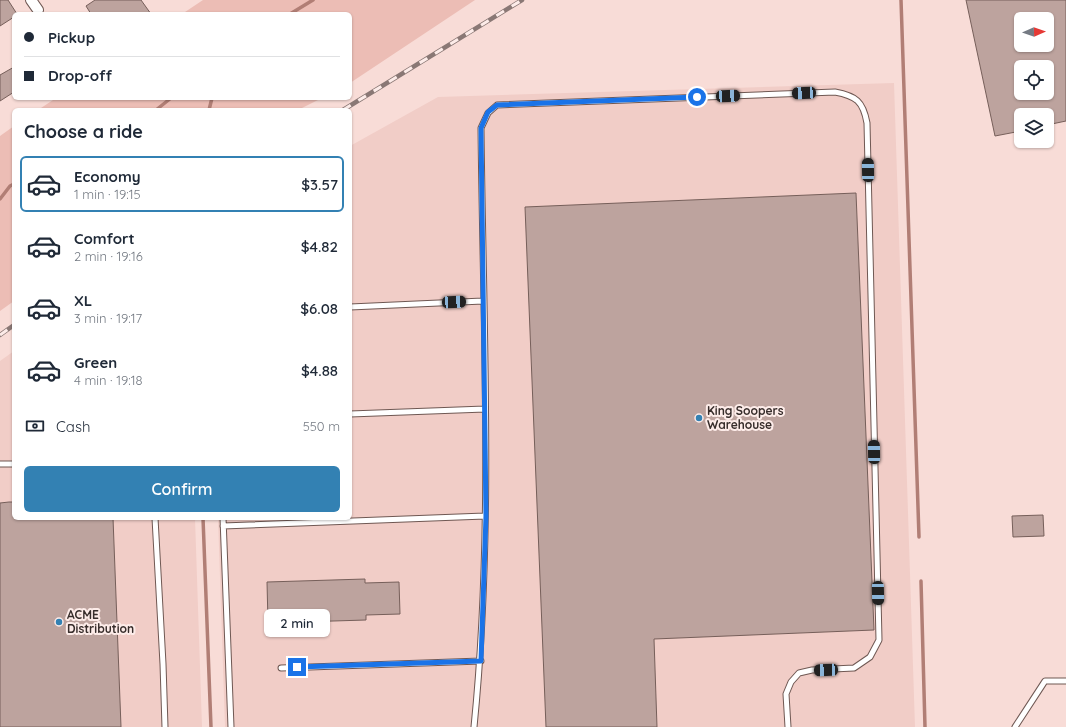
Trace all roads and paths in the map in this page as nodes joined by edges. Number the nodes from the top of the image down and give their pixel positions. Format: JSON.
{"nodes":[{"id":1,"x":32,"y":0,"type":"edge"},
{"id":2,"x":38,"y":10,"type":"dead end"},
{"id":3,"x":483,"y":300,"type":"junction"},
{"id":4,"x":352,"y":307,"type":"edge"},
{"id":5,"x":485,"y":409,"type":"junction"},
{"id":6,"x":352,"y":414,"type":"edge"},
{"id":7,"x":0,"y":464,"type":"edge"},
{"id":8,"x":12,"y":464,"type":"edge"},
{"id":9,"x":486,"y":516,"type":"junction"},
{"id":10,"x":155,"y":520,"type":"edge"},
{"id":11,"x":223,"y":520,"type":"edge"},
{"id":12,"x":223,"y":526,"type":"junction"},
{"id":13,"x":481,"y":661,"type":"junction"},
{"id":14,"x":281,"y":668,"type":"dead end"},
{"id":15,"x":1066,"y":681,"type":"edge"},
{"id":16,"x":165,"y":727,"type":"edge"},
{"id":17,"x":231,"y":727,"type":"edge"},
{"id":18,"x":474,"y":727,"type":"edge"},
{"id":19,"x":788,"y":727,"type":"edge"},
{"id":20,"x":1015,"y":727,"type":"edge"}],
"edges":[{"from":1,"to":2,"type":"street"},
{"from":3,"to":4,"type":"lane"},
{"from":3,"to":5,"type":"lane"},
{"from":3,"to":19,"type":"lane"},
{"from":5,"to":6,"type":"lane"},
{"from":5,"to":9,"type":"lane"},
{"from":7,"to":8,"type":"lane"},
{"from":9,"to":12,"type":"lane"},
{"from":9,"to":13,"type":"lane"},
{"from":10,"to":16,"type":"lane"},
{"from":11,"to":12,"type":"lane"},
{"from":12,"to":17,"type":"lane"},
{"from":13,"to":14,"type":"lane"},
{"from":13,"to":18,"type":"lane"},
{"from":15,"to":20,"type":"lane"}]}
